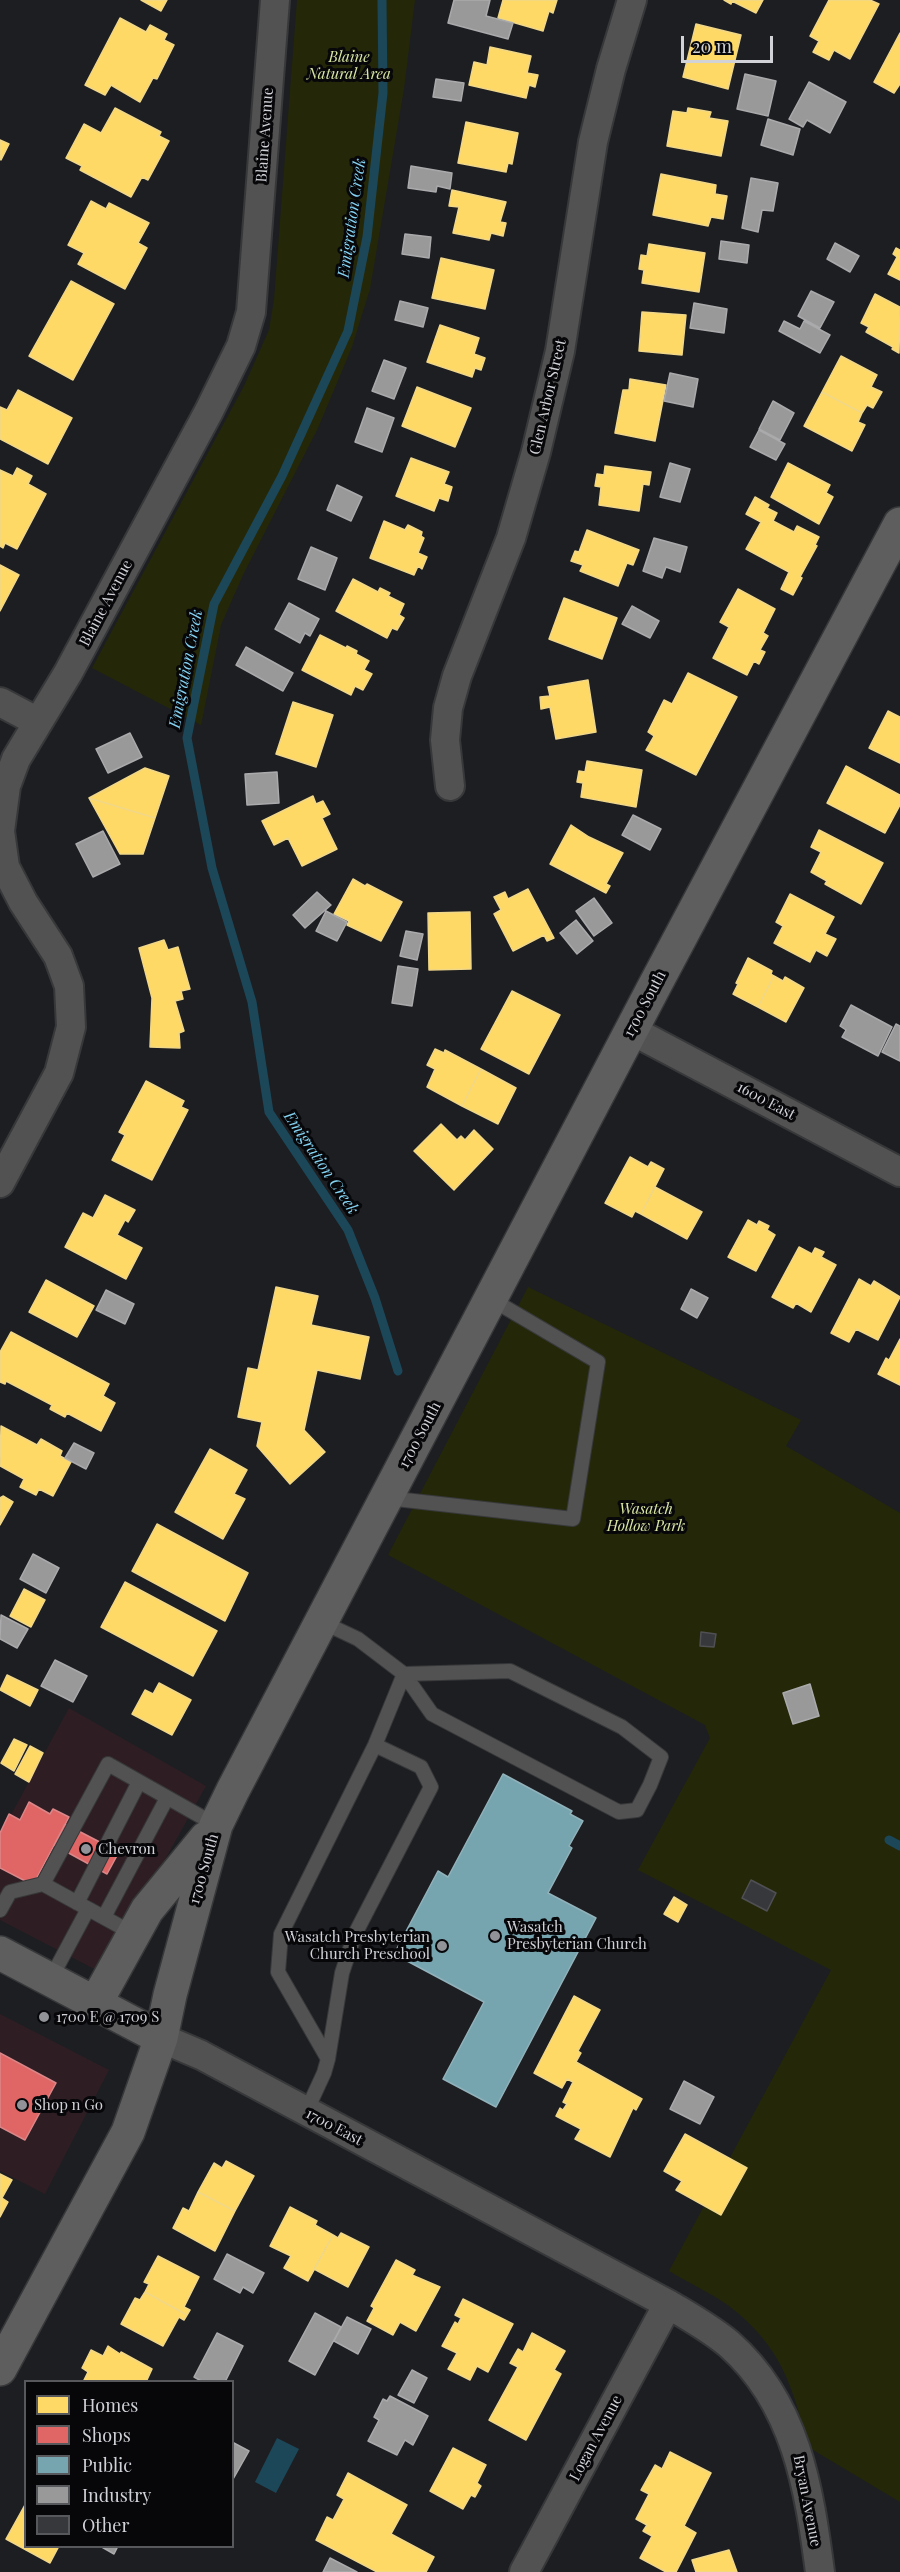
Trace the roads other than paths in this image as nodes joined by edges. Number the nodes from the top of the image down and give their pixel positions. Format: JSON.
{"nodes":[{"id":1,"x":275,"y":0,"type":"edge"},
{"id":2,"x":632,"y":0,"type":"edge"},
{"id":3,"x":900,"y":524,"type":"edge"},
{"id":4,"x":0,"y":702,"type":"edge"},
{"id":5,"x":38,"y":722,"type":"junction"},
{"id":6,"x":450,"y":786,"type":"dead end"},
{"id":7,"x":631,"y":1030,"type":"junction"},
{"id":8,"x":900,"y":1173,"type":"edge"},
{"id":9,"x":0,"y":1183,"type":"edge"},
{"id":10,"x":491,"y":1299,"type":"junction"},
{"id":11,"x":387,"y":1498,"type":"junction"},
{"id":12,"x":322,"y":1622,"type":"junction"},
{"id":13,"x":404,"y":1674,"type":"junction"},
{"id":14,"x":375,"y":1745,"type":"junction"},
{"id":15,"x":139,"y":1782,"type":"junction"},
{"id":16,"x":167,"y":1798,"type":"junction"},
{"id":17,"x":216,"y":1825,"type":"junction"},
{"id":18,"x":43,"y":1884,"type":"junction"},
{"id":19,"x":83,"y":1906,"type":"junction"},
{"id":20,"x":0,"y":1910,"type":"edge"},
{"id":21,"x":104,"y":1917,"type":"junction"},
{"id":22,"x":134,"y":1934,"type":"junction"},
{"id":23,"x":0,"y":1953,"type":"edge"},
{"id":24,"x":50,"y":1980,"type":"junction"},
{"id":25,"x":95,"y":2004,"type":"junction"},
{"id":26,"x":161,"y":2038,"type":"junction"},
{"id":27,"x":328,"y":2059,"type":"junction"},
{"id":28,"x":306,"y":2112,"type":"junction"},
{"id":29,"x":668,"y":2304,"type":"junction"},
{"id":30,"x":0,"y":2369,"type":"edge"},
{"id":31,"x":524,"y":2572,"type":"edge"},
{"id":32,"x":820,"y":2572,"type":"edge"}],
"edges":[{"from":1,"to":5,"type":"street","name":"Blaine Avenue"},
{"from":2,"to":6,"type":"street","name":"Glen Arbor Street"},
{"from":3,"to":7,"type":"street","name":"1700 South"},
{"from":4,"to":5,"type":"street"},
{"from":5,"to":9,"type":"street","name":"Blaine Avenue"},
{"from":7,"to":8,"type":"street","name":"1600 East"},
{"from":7,"to":10,"type":"street","name":"1700 South"},
{"from":10,"to":11,"type":"street","name":"1700 South"},
{"from":10,"to":11,"type":"lane"},
{"from":11,"to":12,"type":"street","name":"1700 South"},
{"from":12,"to":13,"type":"lane"},
{"from":12,"to":17,"type":"street","name":"1700 South"},
{"from":13,"to":13,"type":"lane"},
{"from":13,"to":14,"type":"lane"},
{"from":14,"to":27,"type":"lane"},
{"from":14,"to":27,"type":"lane"},
{"from":15,"to":16,"type":"lane"},
{"from":15,"to":18,"type":"lane"},
{"from":15,"to":19,"type":"lane"},
{"from":16,"to":17,"type":"lane"},
{"from":16,"to":21,"type":"lane"},
{"from":17,"to":22,"type":"street"},
{"from":17,"to":26,"type":"street","name":"1700 South"},
{"from":18,"to":19,"type":"lane"},
{"from":18,"to":20,"type":"lane"},
{"from":19,"to":21,"type":"lane"},
{"from":19,"to":24,"type":"lane"},
{"from":21,"to":22,"type":"lane"},
{"from":22,"to":25,"type":"street"},
{"from":23,"to":24,"type":"street","name":"1700 East"},
{"from":24,"to":25,"type":"street","name":"1700 East"},
{"from":25,"to":26,"type":"street","name":"1700 East"},
{"from":26,"to":28,"type":"street","name":"1700 East"},
{"from":26,"to":30,"type":"street","name":"1700 South"},
{"from":27,"to":28,"type":"lane"},
{"from":28,"to":29,"type":"street","name":"1700 East"},
{"from":29,"to":31,"type":"street","name":"Logan Avenue"},
{"from":29,"to":32,"type":"street","name":"Bryan Avenue"}]}
